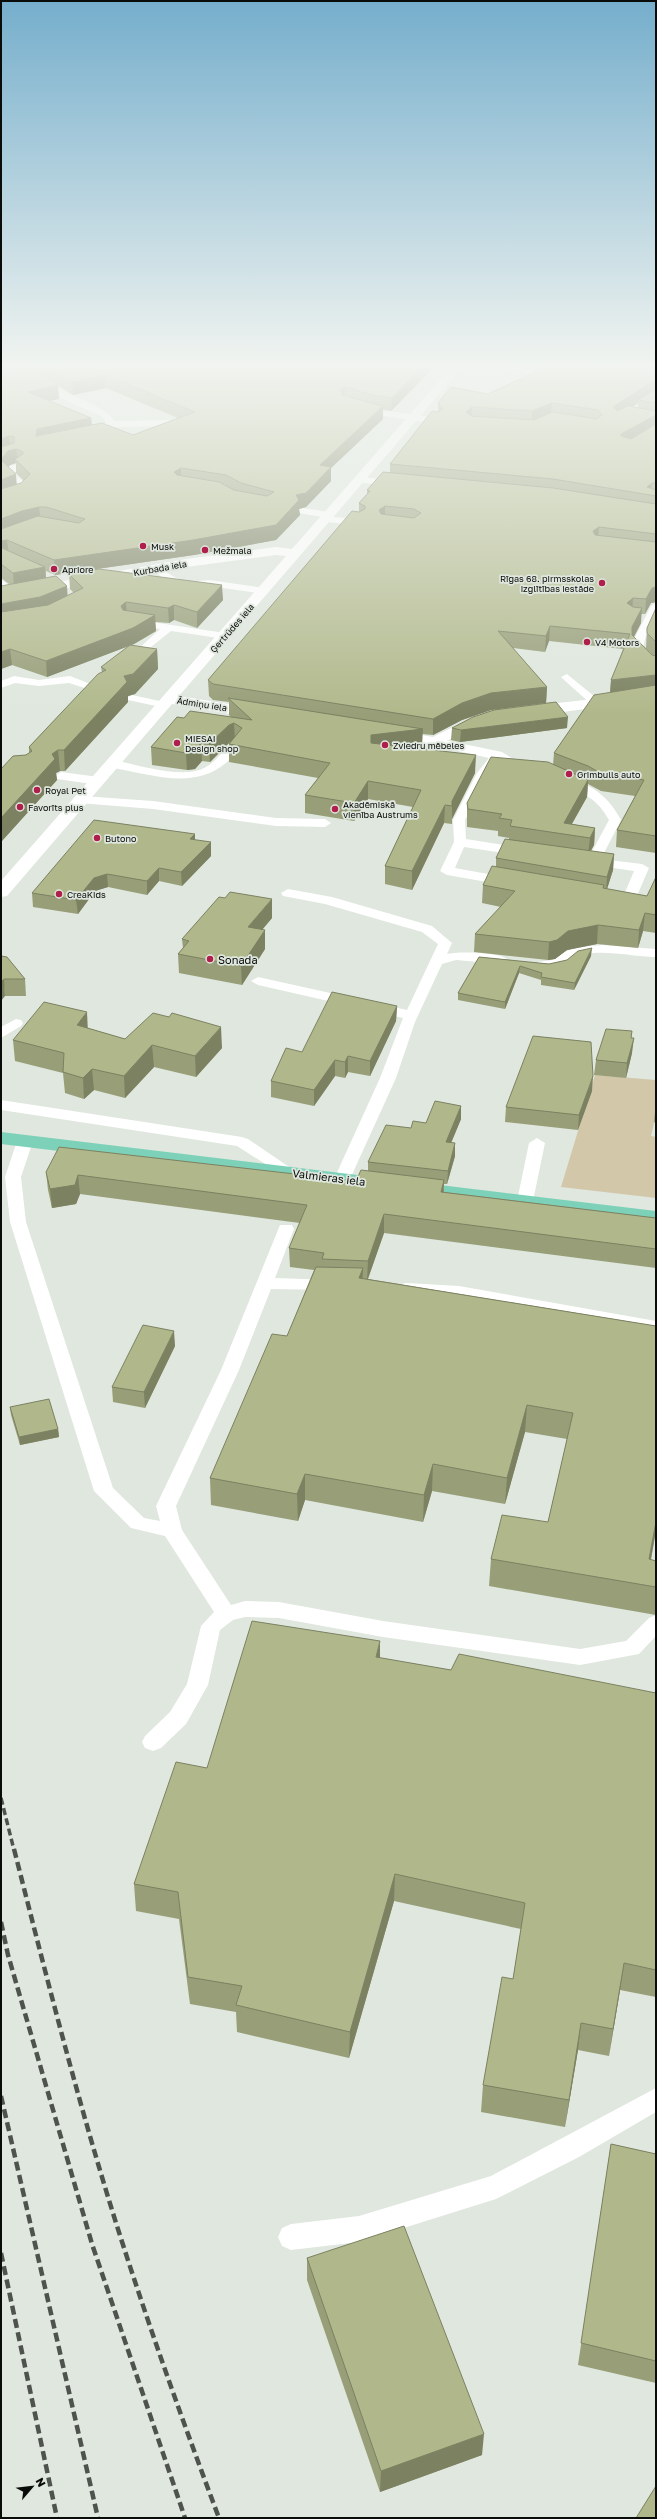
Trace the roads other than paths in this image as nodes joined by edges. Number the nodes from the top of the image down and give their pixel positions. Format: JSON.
{"nodes":[{"id":1,"x":13,"y":480,"type":"edge"},
{"id":2,"x":360,"y":480,"type":"edge"},
{"id":3,"x":365,"y":481,"type":"edge"},
{"id":4,"x":405,"y":485,"type":"edge"},
{"id":5,"x":1,"y":499,"type":"edge"},
{"id":6,"x":302,"y":511,"type":"edge"},
{"id":7,"x":328,"y":517,"type":"junction"},
{"id":8,"x":359,"y":522,"type":"edge"},
{"id":9,"x":296,"y":553,"type":"junction"},
{"id":10,"x":156,"y":568,"type":"junction"},
{"id":11,"x":1,"y":582,"type":"edge"},
{"id":12,"x":54,"y":582,"type":"junction"},
{"id":13,"x":264,"y":591,"type":"junction"},
{"id":14,"x":6,"y":595,"type":"edge"},
{"id":15,"x":68,"y":596,"type":"edge"},
{"id":16,"x":656,"y":606,"type":"edge"},
{"id":17,"x":637,"y":618,"type":"edge"},
{"id":18,"x":650,"y":619,"type":"junction"},
{"id":19,"x":128,"y":622,"type":"edge"},
{"id":20,"x":168,"y":628,"type":"junction"},
{"id":21,"x":225,"y":636,"type":"junction"},
{"id":22,"x":141,"y":652,"type":"edge"},
{"id":23,"x":656,"y":668,"type":"edge"},
{"id":24,"x":567,"y":677,"type":"dead end"},
{"id":25,"x":1,"y":685,"type":"edge"},
{"id":26,"x":100,"y":690,"type":"edge"},
{"id":27,"x":656,"y":696,"type":"edge"},
{"id":28,"x":132,"y":698,"type":"edge"},
{"id":29,"x":167,"y":702,"type":"junction"},
{"id":30,"x":596,"y":703,"type":"junction"},
{"id":31,"x":513,"y":714,"type":"edge"},
{"id":32,"x":273,"y":716,"type":"edge"},
{"id":33,"x":490,"y":716,"type":"edge"},
{"id":34,"x":374,"y":732,"type":"edge"},
{"id":35,"x":435,"y":742,"type":"junction"},
{"id":36,"x":235,"y":746,"type":"edge"},
{"id":37,"x":498,"y":755,"type":"junction"},
{"id":38,"x":518,"y":763,"type":"edge"},
{"id":39,"x":114,"y":764,"type":"junction"},
{"id":40,"x":61,"y":776,"type":"dead end"},
{"id":41,"x":558,"y":779,"type":"edge"},
{"id":42,"x":99,"y":781,"type":"junction"},
{"id":43,"x":84,"y":800,"type":"junction"},
{"id":44,"x":324,"y":823,"type":"dead end"},
{"id":45,"x":460,"y":842,"type":"junction"},
{"id":46,"x":538,"y":854,"type":"edge"},
{"id":47,"x":570,"y":858,"type":"edge"},
{"id":48,"x":593,"y":862,"type":"junction"},
{"id":49,"x":526,"y":884,"type":"edge"},
{"id":50,"x":1,"y":892,"type":"edge"},
{"id":51,"x":288,"y":893,"type":"dead end"},
{"id":52,"x":604,"y":898,"type":"edge"},
{"id":53,"x":656,"y":953,"type":"edge"},
{"id":54,"x":438,"y":961,"type":"junction"},
{"id":55,"x":258,"y":981,"type":"dead end"},
{"id":56,"x":412,"y":1014,"type":"junction"},
{"id":57,"x":16,"y":1024,"type":"dead end"},
{"id":58,"x":1,"y":1034,"type":"edge"},
{"id":59,"x":1,"y":1104,"type":"edge"},
{"id":60,"x":1,"y":1138,"type":"edge"},
{"id":61,"x":26,"y":1141,"type":"junction"},
{"id":62,"x":537,"y":1143,"type":"dead end"},
{"id":63,"x":290,"y":1173,"type":"junction"},
{"id":64,"x":342,"y":1179,"type":"junction"},
{"id":65,"x":525,"y":1201,"type":"junction"},
{"id":66,"x":656,"y":1217,"type":"edge"},
{"id":67,"x":286,"y":1230,"type":"dead end"},
{"id":68,"x":265,"y":1283,"type":"junction"},
{"id":69,"x":349,"y":1286,"type":"edge"},
{"id":70,"x":388,"y":1287,"type":"edge"},
{"id":71,"x":656,"y":1327,"type":"edge"},
{"id":72,"x":172,"y":1531,"type":"junction"},
{"id":73,"x":226,"y":1614,"type":"junction"},
{"id":74,"x":656,"y":1623,"type":"edge"},
{"id":75,"x":153,"y":1742,"type":"dead end"},
{"id":76,"x":656,"y":2099,"type":"edge"},
{"id":77,"x":291,"y":2237,"type":"dead end"}],
"edges":[{"from":1,"to":5,"type":"lane"},
{"from":2,"to":7,"type":"street","name":"Ģertrūdes iela"},
{"from":3,"to":4,"type":"lane"},
{"from":6,"to":7,"type":"lane"},
{"from":7,"to":8,"type":"lane"},
{"from":7,"to":9,"type":"street","name":"Ģertrūdes iela"},
{"from":9,"to":10,"type":"street","name":"Kurbada iela"},
{"from":9,"to":13,"type":"street","name":"Ģertrūdes iela"},
{"from":10,"to":12,"type":"street","name":"Kurbada iela"},
{"from":10,"to":13,"type":"lane"},
{"from":11,"to":14,"type":"lane"},
{"from":12,"to":14,"type":"street","name":"Kurbada iela"},
{"from":12,"to":15,"type":"lane"},
{"from":13,"to":21,"type":"street","name":"Ģertrūdes iela"},
{"from":16,"to":18,"type":"lane"},
{"from":17,"to":18,"type":"lane"},
{"from":18,"to":23,"type":"lane"},
{"from":19,"to":20,"type":"lane"},
{"from":20,"to":21,"type":"lane"},
{"from":20,"to":22,"type":"lane"},
{"from":21,"to":29,"type":"street","name":"Ģertrūdes iela"},
{"from":24,"to":30,"type":"lane"},
{"from":25,"to":26,"type":"lane"},
{"from":27,"to":30,"type":"street"},
{"from":28,"to":29,"type":"lane"},
{"from":29,"to":32,"type":"street","name":"Ādmiņu iela"},
{"from":29,"to":39,"type":"street","name":"Ģertrūdes iela"},
{"from":30,"to":31,"type":"street"},
{"from":33,"to":35,"type":"street"},
{"from":34,"to":35,"type":"street"},
{"from":35,"to":37,"type":"lane"},
{"from":36,"to":39,"type":"lane"},
{"from":37,"to":38,"type":"lane"},
{"from":37,"to":45,"type":"lane"},
{"from":39,"to":42,"type":"street","name":"Ģertrūdes iela"},
{"from":40,"to":42,"type":"lane"},
{"from":41,"to":48,"type":"lane"},
{"from":42,"to":43,"type":"street","name":"Ģertrūdes iela"},
{"from":43,"to":44,"type":"lane"},
{"from":43,"to":50,"type":"street","name":"Ģertrūdes iela"},
{"from":45,"to":46,"type":"lane"},
{"from":45,"to":49,"type":"lane"},
{"from":47,"to":48,"type":"lane"},
{"from":48,"to":52,"type":"lane"},
{"from":51,"to":54,"type":"lane"},
{"from":53,"to":54,"type":"lane"},
{"from":54,"to":56,"type":"lane"},
{"from":55,"to":56,"type":"lane"},
{"from":56,"to":64,"type":"lane"},
{"from":57,"to":58,"type":"lane"},
{"from":59,"to":63,"type":"lane"},
{"from":60,"to":61,"type":"main road","name":"Valmieras iela"},
{"from":61,"to":63,"type":"main road","name":"Valmieras iela"},
{"from":61,"to":72,"type":"lane"},
{"from":62,"to":65,"type":"lane"},
{"from":63,"to":64,"type":"main road","name":"Valmieras iela"},
{"from":64,"to":65,"type":"main road","name":"Valmieras iela"},
{"from":65,"to":66,"type":"main road","name":"Valmieras iela"},
{"from":67,"to":68,"type":"lane"},
{"from":68,"to":69,"type":"lane"},
{"from":68,"to":72,"type":"lane"},
{"from":70,"to":71,"type":"lane"},
{"from":72,"to":73,"type":"lane"},
{"from":73,"to":74,"type":"lane"},
{"from":73,"to":75,"type":"lane"},
{"from":76,"to":77,"type":"lane"}]}
